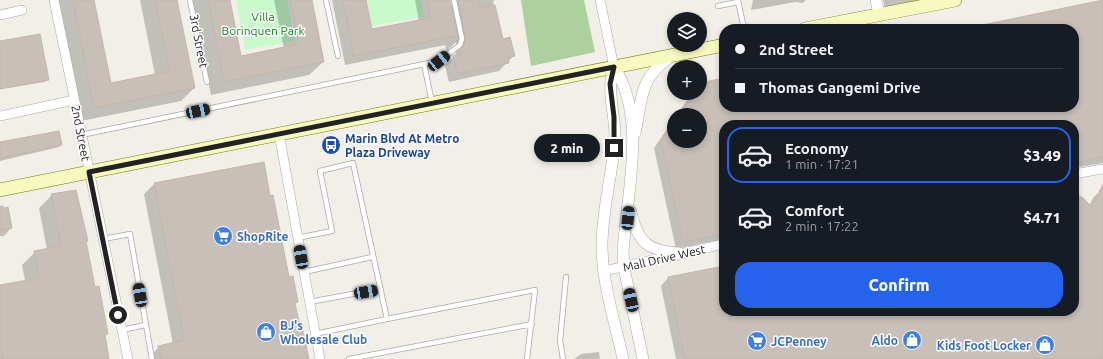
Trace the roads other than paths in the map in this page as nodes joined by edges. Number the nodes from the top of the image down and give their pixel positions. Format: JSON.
{"nodes":[{"id":1,"x":54,"y":0,"type":"edge"},
{"id":2,"x":190,"y":0,"type":"edge"},
{"id":3,"x":326,"y":0,"type":"edge"},
{"id":4,"x":454,"y":0,"type":"edge"},
{"id":5,"x":600,"y":0,"type":"edge"},
{"id":6,"x":876,"y":0,"type":"edge"},
{"id":7,"x":955,"y":0,"type":"edge"},
{"id":8,"x":738,"y":1,"type":"edge"},
{"id":9,"x":718,"y":6,"type":"dead end"},
{"id":10,"x":22,"y":10,"type":"dead end"},
{"id":11,"x":0,"y":14,"type":"edge"},
{"id":12,"x":879,"y":14,"type":"junction"},
{"id":13,"x":743,"y":24,"type":"edge"},
{"id":14,"x":830,"y":24,"type":"edge"},
{"id":15,"x":719,"y":46,"type":"edge"},
{"id":16,"x":338,"y":56,"type":"dead end"},
{"id":17,"x":672,"y":56,"type":"junction"},
{"id":18,"x":424,"y":64,"type":"junction"},
{"id":19,"x":614,"y":67,"type":"junction"},
{"id":20,"x":207,"y":82,"type":"dead end"},
{"id":21,"x":74,"y":100,"type":"junction"},
{"id":22,"x":432,"y":104,"type":"junction"},
{"id":23,"x":0,"y":116,"type":"edge"},
{"id":24,"x":279,"y":134,"type":"junction"},
{"id":25,"x":81,"y":135,"type":"junction"},
{"id":26,"x":633,"y":145,"type":"junction"},
{"id":27,"x":1103,"y":169,"type":"edge"},
{"id":28,"x":89,"y":172,"type":"junction"},
{"id":29,"x":1079,"y":173,"type":"edge"},
{"id":30,"x":0,"y":190,"type":"edge"},
{"id":31,"x":630,"y":199,"type":"junction"},
{"id":32,"x":298,"y":238,"type":"junction"},
{"id":33,"x":103,"y":239,"type":"junction"},
{"id":34,"x":719,"y":245,"type":"edge"},
{"id":35,"x":679,"y":253,"type":"junction"},
{"id":36,"x":372,"y":257,"type":"junction"},
{"id":37,"x":624,"y":268,"type":"junction"},
{"id":38,"x":604,"y":271,"type":"junction"},
{"id":39,"x":304,"y":272,"type":"junction"},
{"id":40,"x":566,"y":277,"type":"dead end"},
{"id":41,"x":380,"y":289,"type":"junction"},
{"id":42,"x":309,"y":302,"type":"junction"},
{"id":43,"x":387,"y":319,"type":"junction"},
{"id":44,"x":532,"y":324,"type":"junction"},
{"id":45,"x":146,"y":325,"type":"junction"},
{"id":46,"x":122,"y":330,"type":"junction"},
{"id":47,"x":315,"y":334,"type":"junction"},
{"id":48,"x":128,"y":359,"type":"edge"},
{"id":49,"x":152,"y":359,"type":"edge"},
{"id":50,"x":320,"y":359,"type":"edge"},
{"id":51,"x":349,"y":359,"type":"edge"},
{"id":52,"x":527,"y":359,"type":"edge"},
{"id":53,"x":564,"y":359,"type":"edge"},
{"id":54,"x":623,"y":359,"type":"edge"},
{"id":55,"x":643,"y":359,"type":"edge"}],
"edges":[{"from":1,"to":21,"type":"street","name":"2nd Street"},
{"from":2,"to":20,"type":"lane","name":"3rd Street"},
{"from":3,"to":16,"type":"lane"},
{"from":4,"to":18,"type":"lane"},
{"from":5,"to":19,"type":"street"},
{"from":6,"to":12,"type":"street"},
{"from":7,"to":12,"type":"main road"},
{"from":8,"to":9,"type":"lane"},
{"from":8,"to":13,"type":"lane"},
{"from":10,"to":11,"type":"street"},
{"from":12,"to":14,"type":"main road"},
{"from":15,"to":17,"type":"main road"},
{"from":17,"to":19,"type":"main road"},
{"from":17,"to":26,"type":"street"},
{"from":18,"to":22,"type":"lane"},
{"from":18,"to":25,"type":"lane"},
{"from":19,"to":22,"type":"main road"},
{"from":19,"to":26,"type":"street"},
{"from":19,"to":38,"type":"street"},
{"from":21,"to":23,"type":"street"},
{"from":21,"to":25,"type":"street","name":"2nd Street"},
{"from":22,"to":24,"type":"main road"},
{"from":24,"to":28,"type":"main road"},
{"from":24,"to":32,"type":"street"},
{"from":25,"to":28,"type":"street","name":"2nd Street"},
{"from":26,"to":31,"type":"street"},
{"from":27,"to":29,"type":"street"},
{"from":28,"to":30,"type":"main road"},
{"from":28,"to":33,"type":"street","name":"2nd Street"},
{"from":31,"to":35,"type":"street"},
{"from":31,"to":37,"type":"street"},
{"from":32,"to":36,"type":"lane"},
{"from":32,"to":39,"type":"street"},
{"from":33,"to":45,"type":"lane"},
{"from":33,"to":46,"type":"street","name":"2nd Street"},
{"from":34,"to":35,"type":"street","name":"Mall Drive West"},
{"from":35,"to":37,"type":"street","name":"Mall Drive West"},
{"from":36,"to":39,"type":"lane"},
{"from":36,"to":41,"type":"lane"},
{"from":37,"to":38,"type":"street","name":"Mall Drive West"},
{"from":37,"to":55,"type":"street"},
{"from":38,"to":54,"type":"street"},
{"from":39,"to":42,"type":"street"},
{"from":40,"to":53,"type":"lane"},
{"from":41,"to":42,"type":"lane"},
{"from":41,"to":43,"type":"lane"},
{"from":42,"to":47,"type":"street"},
{"from":43,"to":44,"type":"lane"},
{"from":43,"to":47,"type":"lane"},
{"from":44,"to":51,"type":"lane"},
{"from":44,"to":52,"type":"lane"},
{"from":45,"to":46,"type":"lane"},
{"from":45,"to":49,"type":"lane"},
{"from":46,"to":48,"type":"street","name":"2nd Street"},
{"from":47,"to":50,"type":"street"}]}
